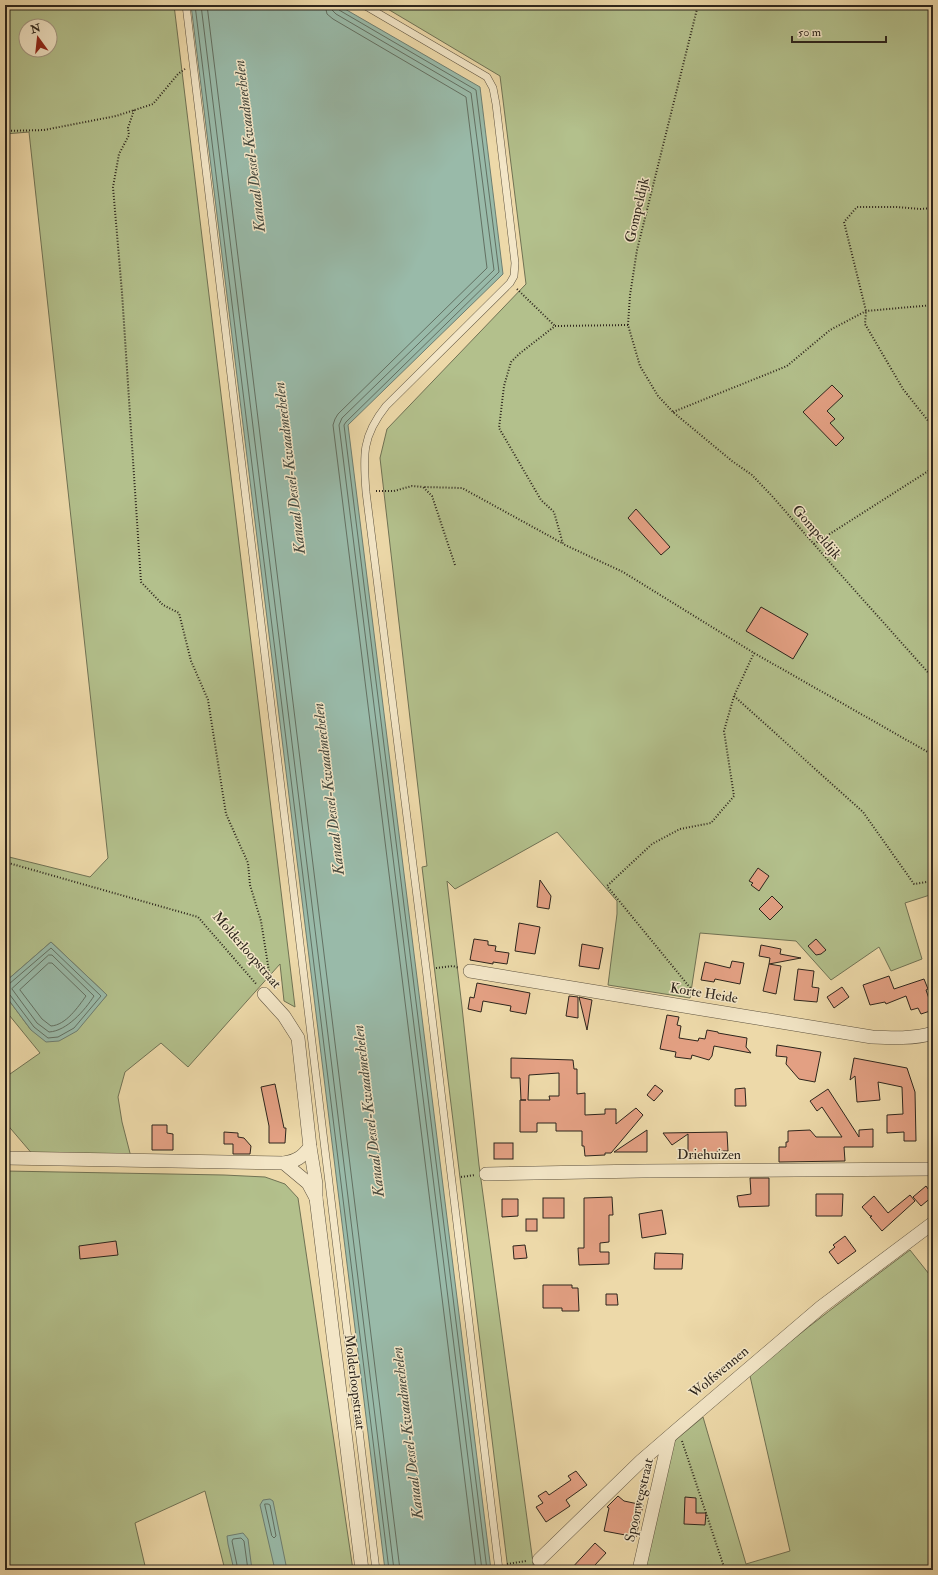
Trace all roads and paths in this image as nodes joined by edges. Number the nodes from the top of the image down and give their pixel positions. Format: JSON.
{"nodes":[{"id":1,"x":186,"y":5,"type":"edge"},
{"id":2,"x":364,"y":5,"type":"edge"},
{"id":3,"x":698,"y":5,"type":"edge"},
{"id":4,"x":194,"y":64,"type":"junction"},
{"id":5,"x":134,"y":110,"type":"junction"},
{"id":6,"x":5,"y":131,"type":"edge"},
{"id":7,"x":933,"y":208,"type":"edge"},
{"id":8,"x":510,"y":283,"type":"junction"},
{"id":9,"x":933,"y":305,"type":"edge"},
{"id":10,"x":866,"y":311,"type":"junction"},
{"id":11,"x":628,"y":325,"type":"junction"},
{"id":12,"x":555,"y":326,"type":"junction"},
{"id":13,"x":673,"y":412,"type":"junction"},
{"id":14,"x":933,"y":427,"type":"edge"},
{"id":15,"x":933,"y":468,"type":"edge"},
{"id":16,"x":423,"y":487,"type":"junction"},
{"id":17,"x":366,"y":492,"type":"junction"},
{"id":18,"x":563,"y":544,"type":"junction"},
{"id":19,"x":814,"y":544,"type":"junction"},
{"id":20,"x":455,"y":565,"type":"dead end"},
{"id":21,"x":754,"y":653,"type":"junction"},
{"id":22,"x":933,"y":678,"type":"edge"},
{"id":23,"x":734,"y":696,"type":"junction"},
{"id":24,"x":933,"y":755,"type":"edge"},
{"id":25,"x":5,"y":862,"type":"edge"},
{"id":26,"x":933,"y":881,"type":"edge"},
{"id":27,"x":426,"y":968,"type":"junction"},
{"id":28,"x":470,"y":971,"type":"joint"},
{"id":29,"x":264,"y":994,"type":"joint"},
{"id":30,"x":275,"y":1006,"type":"junction"},
{"id":31,"x":696,"y":1008,"type":"junction"},
{"id":32,"x":933,"y":1033,"type":"edge"},
{"id":33,"x":310,"y":1147,"type":"junction"},
{"id":34,"x":5,"y":1158,"type":"edge"},
{"id":35,"x":284,"y":1163,"type":"junction"},
{"id":36,"x":933,"y":1169,"type":"edge"},
{"id":37,"x":486,"y":1174,"type":"joint"},
{"id":38,"x":450,"y":1178,"type":"junction"},
{"id":39,"x":316,"y":1198,"type":"junction"},
{"id":40,"x":933,"y":1223,"type":"edge"},
{"id":41,"x":673,"y":1433,"type":"junction"},
{"id":42,"x":539,"y":1560,"type":"joint"},
{"id":43,"x":499,"y":1568,"type":"edge"},
{"id":44,"x":362,"y":1570,"type":"edge"},
{"id":45,"x":376,"y":1570,"type":"edge"},
{"id":46,"x":640,"y":1570,"type":"edge"},
{"id":47,"x":726,"y":1570,"type":"edge"}],
"edges":[{"from":1,"to":4,"type":"lane"},
{"from":2,"to":8,"type":"lane"},
{"from":3,"to":11,"type":"path","name":"Gompeldijk"},
{"from":4,"to":5,"type":"path"},
{"from":4,"to":45,"type":"lane"},
{"from":5,"to":6,"type":"path"},
{"from":5,"to":30,"type":"path"},
{"from":7,"to":10,"type":"path"},
{"from":8,"to":12,"type":"path"},
{"from":8,"to":17,"type":"lane"},
{"from":9,"to":10,"type":"path"},
{"from":10,"to":13,"type":"path"},
{"from":10,"to":14,"type":"path"},
{"from":11,"to":12,"type":"path"},
{"from":11,"to":13,"type":"path","name":"Gompeldijk"},
{"from":12,"to":18,"type":"path"},
{"from":13,"to":19,"type":"path","name":"Gompeldijk"},
{"from":15,"to":19,"type":"path"},
{"from":16,"to":17,"type":"path"},
{"from":16,"to":18,"type":"path"},
{"from":16,"to":20,"type":"path"},
{"from":17,"to":27,"type":"lane"},
{"from":18,"to":21,"type":"path"},
{"from":19,"to":22,"type":"path","name":"Gompeldijk"},
{"from":21,"to":23,"type":"path"},
{"from":21,"to":24,"type":"path"},
{"from":23,"to":26,"type":"path"},
{"from":23,"to":31,"type":"path"},
{"from":25,"to":29,"type":"path","name":"Molderloopstraat"},
{"from":27,"to":28,"type":"path"},
{"from":27,"to":38,"type":"lane"},
{"from":28,"to":31,"type":"street","name":"Korte Heide"},
{"from":29,"to":30,"type":"street","name":"Molderloopstraat"},
{"from":30,"to":33,"type":"street","name":"Molderloopstraat"},
{"from":31,"to":32,"type":"street","name":"Korte Heide"},
{"from":33,"to":35,"type":"street"},
{"from":33,"to":39,"type":"street","name":"Molderloopstraat"},
{"from":34,"to":35,"type":"street"},
{"from":35,"to":39,"type":"street","name":"Molderloopstraat"},
{"from":36,"to":37,"type":"street","name":"Driehuizen"},
{"from":37,"to":38,"type":"path"},
{"from":38,"to":43,"type":"lane"},
{"from":39,"to":44,"type":"street","name":"Molderloopstraat"},
{"from":40,"to":41,"type":"street","name":"Wolfsvennen"},
{"from":41,"to":42,"type":"street","name":"Wolfsvennen"},
{"from":41,"to":46,"type":"street","name":"Spoorwegstraat"},
{"from":41,"to":47,"type":"path"},
{"from":42,"to":43,"type":"path"}]}
